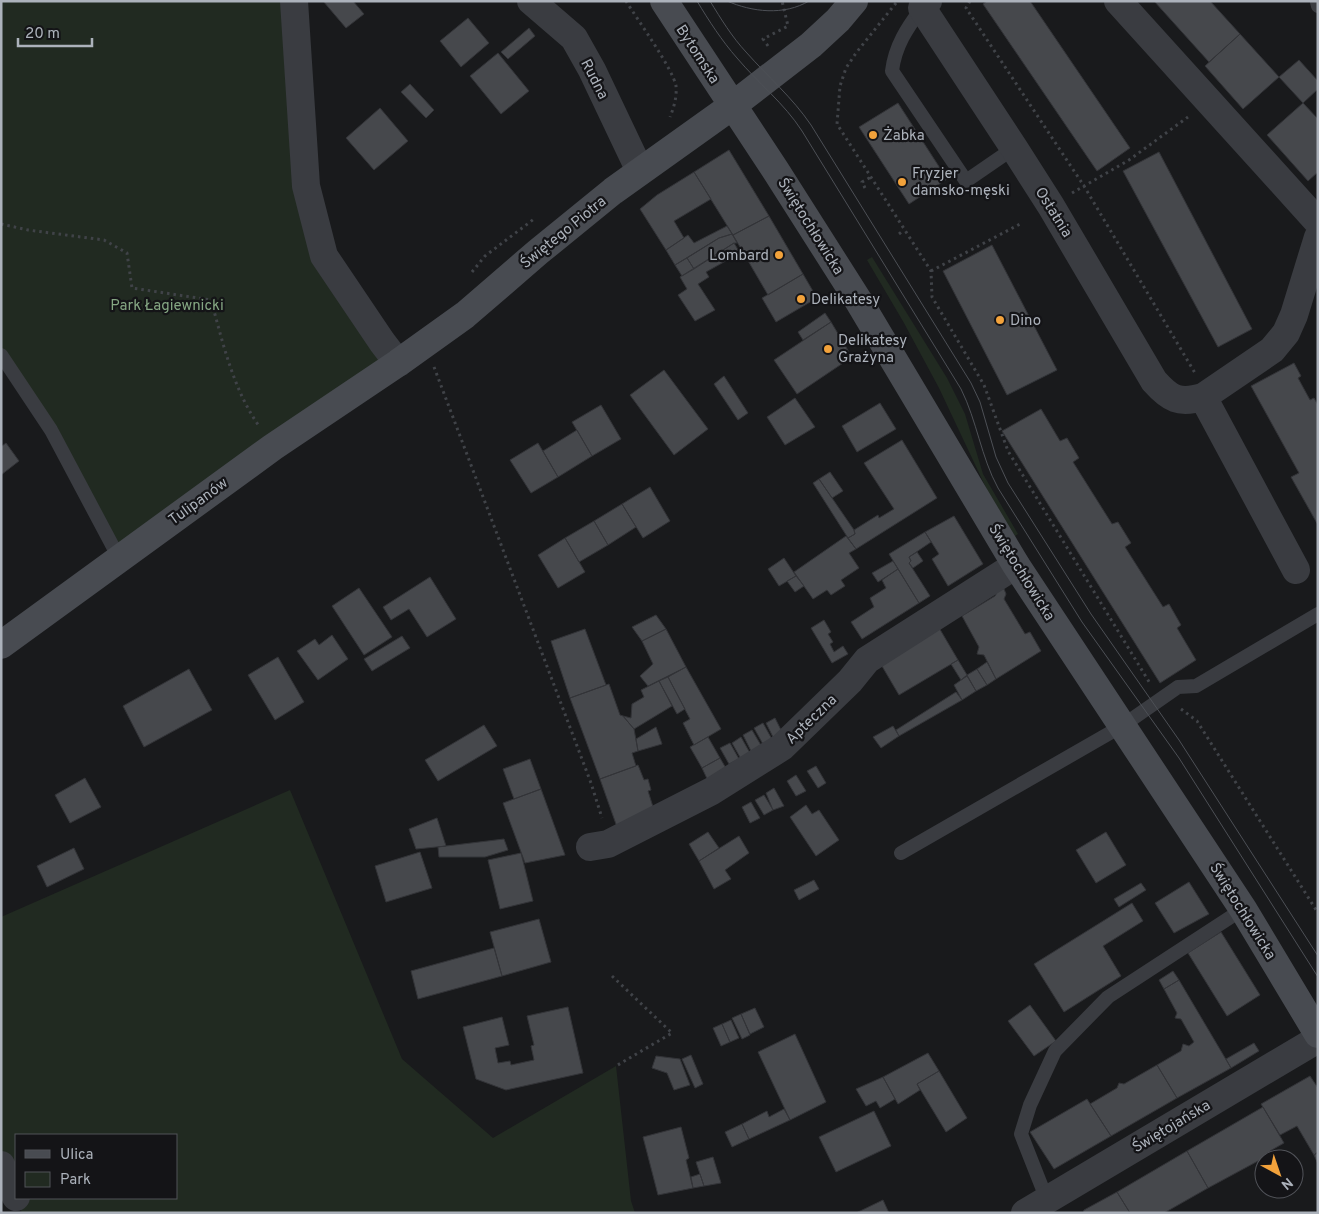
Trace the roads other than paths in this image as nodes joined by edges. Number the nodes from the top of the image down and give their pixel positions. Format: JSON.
{"nodes":[{"id":1,"x":294,"y":1,"type":"edge"},
{"id":2,"x":531,"y":1,"type":"edge"},
{"id":3,"x":664,"y":1,"type":"edge"},
{"id":4,"x":854,"y":1,"type":"edge"},
{"id":5,"x":1118,"y":1,"type":"edge"},
{"id":6,"x":916,"y":4,"type":"edge"},
{"id":7,"x":732,"y":106,"type":"junction"},
{"id":8,"x":1014,"y":148,"type":"junction"},
{"id":9,"x":640,"y":171,"type":"junction"},
{"id":10,"x":1318,"y":222,"type":"edge"},
{"id":11,"x":1318,"y":237,"type":"edge"},
{"id":12,"x":1,"y":355,"type":"edge"},
{"id":13,"x":398,"y":363,"type":"junction"},
{"id":14,"x":1207,"y":394,"type":"junction"},
{"id":15,"x":119,"y":558,"type":"junction"},
{"id":16,"x":1016,"y":565,"type":"junction"},
{"id":17,"x":1296,"y":570,"type":"dead end"},
{"id":18,"x":1318,"y":614,"type":"edge"},
{"id":19,"x":1,"y":645,"type":"edge"},
{"id":20,"x":1122,"y":726,"type":"junction"},
{"id":21,"x":599,"y":845,"type":"road end"},
{"id":22,"x":901,"y":853,"type":"dead end"},
{"id":23,"x":1243,"y":909,"type":"junction"},
{"id":24,"x":1318,"y":1034,"type":"edge"},
{"id":25,"x":1318,"y":1039,"type":"edge"},
{"id":26,"x":1,"y":1165,"type":"edge"},
{"id":27,"x":15,"y":1195,"type":"edge"},
{"id":28,"x":16,"y":1199,"type":"edge"},
{"id":29,"x":1042,"y":1209,"type":"edge"},
{"id":30,"x":22,"y":1213,"type":"edge"}],
"edges":[{"from":1,"to":13,"type":"street"},
{"from":2,"to":9,"type":"street","name":"Rudna"},
{"from":3,"to":7,"type":"main road","name":"Bytomska"},
{"from":4,"to":7,"type":"main road"},
{"from":5,"to":10,"type":"street"},
{"from":6,"to":8,"type":"street","name":"Ostatnia"},
{"from":6,"to":8,"type":"lane"},
{"from":7,"to":9,"type":"main road","name":"Świętego Piotra"},
{"from":7,"to":16,"type":"main road","name":"Świętochłowicka"},
{"from":8,"to":14,"type":"street","name":"Ostatnia"},
{"from":9,"to":13,"type":"main road","name":"Świętego Piotra"},
{"from":11,"to":14,"type":"street","name":"Ostatnia"},
{"from":12,"to":15,"type":"lane"},
{"from":13,"to":15,"type":"main road","name":"Tulipanów"},
{"from":14,"to":17,"type":"street"},
{"from":15,"to":19,"type":"main road","name":"Tulipanów"},
{"from":16,"to":20,"type":"main road","name":"Świętochłowicka"},
{"from":16,"to":21,"type":"street","name":"Apteczna"},
{"from":18,"to":20,"type":"lane"},
{"from":20,"to":22,"type":"lane"},
{"from":20,"to":23,"type":"main road","name":"Świętochłowicka"},
{"from":23,"to":24,"type":"main road","name":"Świętochłowicka"},
{"from":23,"to":29,"type":"lane"},
{"from":25,"to":29,"type":"street","name":"Świętojańska"},
{"from":26,"to":27,"type":"street"},
{"from":28,"to":30,"type":"street"}]}
